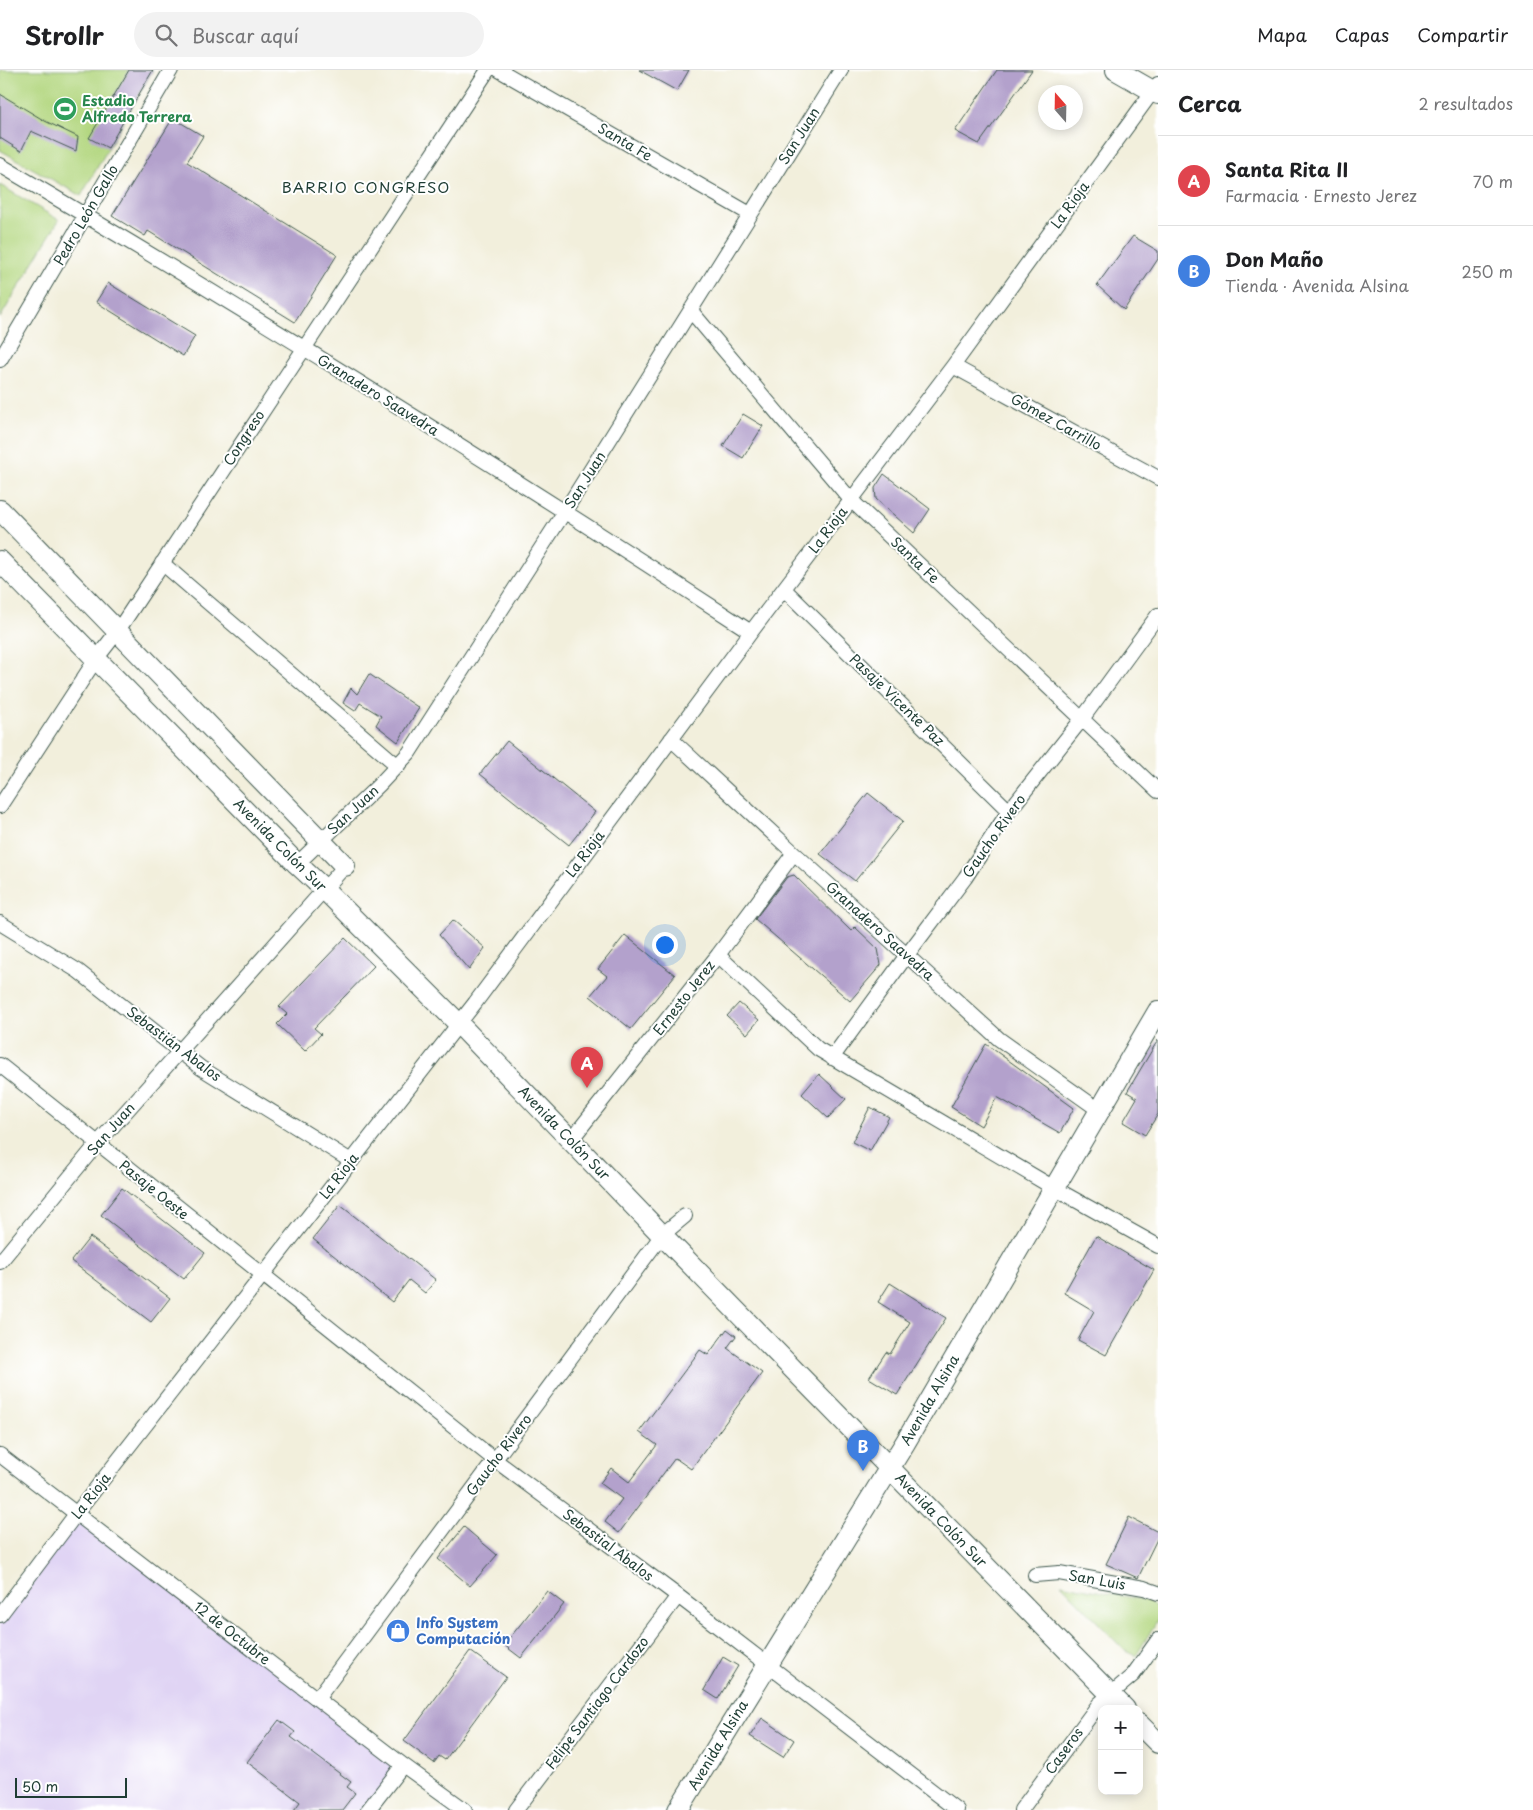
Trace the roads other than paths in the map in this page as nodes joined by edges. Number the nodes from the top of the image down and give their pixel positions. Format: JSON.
{"nodes":[{"id":1,"x":171,"y":70,"type":"edge"},
{"id":2,"x":488,"y":70,"type":"edge"},
{"id":3,"x":499,"y":70,"type":"edge"},
{"id":4,"x":841,"y":70,"type":"edge"},
{"id":5,"x":1116,"y":70,"type":"edge"},
{"id":6,"x":1156,"y":90,"type":"edge"},
{"id":7,"x":0,"y":165,"type":"edge"},
{"id":8,"x":750,"y":214,"type":"junction"},
{"id":9,"x":86,"y":216,"type":"junction"},
{"id":10,"x":691,"y":311,"type":"junction"},
{"id":11,"x":304,"y":348,"type":"junction"},
{"id":12,"x":0,"y":360,"type":"edge"},
{"id":13,"x":954,"y":366,"type":"junction"},
{"id":14,"x":1158,"y":478,"type":"edge"},
{"id":15,"x":851,"y":500,"type":"junction"},
{"id":16,"x":0,"y":510,"type":"edge"},
{"id":17,"x":565,"y":511,"type":"junction"},
{"id":18,"x":0,"y":561,"type":"edge"},
{"id":19,"x":162,"y":563,"type":"junction"},
{"id":20,"x":784,"y":589,"type":"junction"},
{"id":21,"x":1158,"y":615,"type":"edge"},
{"id":22,"x":117,"y":632,"type":"junction"},
{"id":23,"x":751,"y":632,"type":"junction"},
{"id":24,"x":96,"y":659,"type":"junction"},
{"id":25,"x":1082,"y":719,"type":"junction"},
{"id":26,"x":671,"y":739,"type":"junction"},
{"id":27,"x":398,"y":766,"type":"junction"},
{"id":28,"x":1158,"y":791,"type":"edge"},
{"id":29,"x":0,"y":806,"type":"edge"},
{"id":30,"x":1009,"y":811,"type":"junction"},
{"id":31,"x":321,"y":840,"type":"junction"},
{"id":32,"x":794,"y":854,"type":"junction"},
{"id":33,"x":297,"y":864,"type":"junction"},
{"id":34,"x":345,"y":866,"type":"joint"},
{"id":35,"x":324,"y":889,"type":"junction"},
{"id":36,"x":0,"y":923,"type":"edge"},
{"id":37,"x":718,"y":955,"type":"junction"},
{"id":38,"x":907,"y":955,"type":"junction"},
{"id":39,"x":1158,"y":1011,"type":"edge"},
{"id":40,"x":458,"y":1023,"type":"junction"},
{"id":41,"x":180,"y":1050,"type":"junction"},
{"id":42,"x":832,"y":1058,"type":"junction"},
{"id":43,"x":0,"y":1066,"type":"edge"},
{"id":44,"x":1099,"y":1110,"type":"junction"},
{"id":45,"x":571,"y":1140,"type":"junction"},
{"id":46,"x":97,"y":1144,"type":"junction"},
{"id":47,"x":351,"y":1161,"type":"junction"},
{"id":48,"x":1054,"y":1188,"type":"junction"},
{"id":49,"x":685,"y":1216,"type":"dead end"},
{"id":50,"x":662,"y":1235,"type":"junction"},
{"id":51,"x":1158,"y":1246,"type":"edge"},
{"id":52,"x":0,"y":1262,"type":"edge"},
{"id":53,"x":262,"y":1276,"type":"junction"},
{"id":54,"x":0,"y":1455,"type":"edge"},
{"id":55,"x":495,"y":1460,"type":"junction"},
{"id":56,"x":890,"y":1467,"type":"junction"},
{"id":57,"x":76,"y":1514,"type":"junction"},
{"id":58,"x":1035,"y":1574,"type":"dead end"},
{"id":59,"x":1158,"y":1593,"type":"edge"},
{"id":60,"x":678,"y":1596,"type":"junction"},
{"id":61,"x":0,"y":1615,"type":"edge"},
{"id":62,"x":1158,"y":1640,"type":"edge"},
{"id":63,"x":767,"y":1665,"type":"junction"},
{"id":64,"x":1110,"y":1694,"type":"junction"},
{"id":65,"x":317,"y":1699,"type":"junction"},
{"id":66,"x":1120,"y":1705,"type":"edge"},
{"id":67,"x":1143,"y":1728,"type":"edge"},
{"id":68,"x":1158,"y":1743,"type":"edge"},
{"id":69,"x":403,"y":1765,"type":"junction"},
{"id":70,"x":368,"y":1810,"type":"edge"},
{"id":71,"x":465,"y":1810,"type":"edge"},
{"id":72,"x":516,"y":1810,"type":"edge"},
{"id":73,"x":678,"y":1810,"type":"edge"},
{"id":74,"x":957,"y":1810,"type":"edge"},
{"id":75,"x":1021,"y":1810,"type":"edge"}],
"edges":[{"from":1,"to":9,"type":"street","name":"Pedro León Gallo"},
{"from":2,"to":11,"type":"street","name":"Congreso"},
{"from":3,"to":8,"type":"street","name":"Santa Fe"},
{"from":4,"to":8,"type":"street","name":"San Juan"},
{"from":5,"to":6,"type":"main road"},
{"from":6,"to":13,"type":"street","name":"La Rioja"},
{"from":7,"to":9,"type":"street","name":"Granadero Saavedra"},
{"from":8,"to":10,"type":"street","name":"San Juan"},
{"from":9,"to":11,"type":"street","name":"Granadero Saavedra"},
{"from":9,"to":12,"type":"street","name":"Pedro León Gallo"},
{"from":10,"to":15,"type":"street","name":"Santa Fe"},
{"from":10,"to":17,"type":"street","name":"San Juan"},
{"from":11,"to":17,"type":"street","name":"Granadero Saavedra"},
{"from":11,"to":19,"type":"street","name":"Congreso"},
{"from":13,"to":14,"type":"street","name":"Gómez Carrillo"},
{"from":13,"to":15,"type":"street","name":"La Rioja"},
{"from":15,"to":20,"type":"street","name":"La Rioja"},
{"from":15,"to":25,"type":"street","name":"Santa Fe"},
{"from":16,"to":22,"type":"main road"},
{"from":17,"to":23,"type":"street","name":"Granadero Saavedra"},
{"from":17,"to":27,"type":"street","name":"San Juan"},
{"from":18,"to":24,"type":"main road","name":"Avenida Colón Sur"},
{"from":19,"to":22,"type":"street","name":"Congreso"},
{"from":19,"to":27,"type":"street"},
{"from":20,"to":23,"type":"street","name":"La Rioja"},
{"from":20,"to":30,"type":"street","name":"Pasaje Vicente Paz"},
{"from":21,"to":25,"type":"street","name":"Gaucho Rivero"},
{"from":22,"to":24,"type":"street","name":"Congreso"},
{"from":22,"to":31,"type":"main road"},
{"from":23,"to":26,"type":"street","name":"La Rioja"},
{"from":24,"to":29,"type":"street","name":"Congreso"},
{"from":24,"to":33,"type":"main road","name":"Avenida Colón Sur"},
{"from":25,"to":28,"type":"street","name":"Santa Fe"},
{"from":25,"to":30,"type":"street","name":"Gaucho Rivero"},
{"from":26,"to":32,"type":"street","name":"Granadero Saavedra"},
{"from":26,"to":40,"type":"street","name":"La Rioja"},
{"from":27,"to":31,"type":"street","name":"San Juan"},
{"from":30,"to":38,"type":"street","name":"Gaucho Rivero"},
{"from":31,"to":33,"type":"street","name":"San Juan"},
{"from":31,"to":34,"type":"main road"},
{"from":32,"to":37,"type":"street","name":"Ernesto Jerez"},
{"from":32,"to":38,"type":"street","name":"Granadero Saavedra"},
{"from":33,"to":35,"type":"main road","name":"Avenida Colón Sur"},
{"from":34,"to":35,"type":"street","name":"San Juan"},
{"from":35,"to":40,"type":"main road","name":"Avenida Colón Sur"},
{"from":35,"to":41,"type":"street","name":"San Juan"},
{"from":36,"to":41,"type":"street","name":"Sebastián Abalos"},
{"from":37,"to":42,"type":"street"},
{"from":37,"to":45,"type":"street","name":"Ernesto Jerez"},
{"from":38,"to":42,"type":"street","name":"Gaucho Rivero"},
{"from":38,"to":44,"type":"street","name":"Granadero Saavedra"},
{"from":39,"to":44,"type":"main road","name":"Avenida Alsina"},
{"from":40,"to":45,"type":"main road","name":"Avenida Colón Sur"},
{"from":40,"to":47,"type":"street","name":"La Rioja"},
{"from":41,"to":46,"type":"street","name":"San Juan"},
{"from":41,"to":47,"type":"street","name":"Sebastián Abalos"},
{"from":42,"to":48,"type":"street"},
{"from":43,"to":46,"type":"street","name":"Pasaje Oeste"},
{"from":44,"to":48,"type":"main road","name":"Avenida Alsina"},
{"from":45,"to":50,"type":"main road","name":"Avenida Colón Sur"},
{"from":46,"to":52,"type":"street","name":"San Juan"},
{"from":46,"to":53,"type":"street","name":"Pasaje Oeste"},
{"from":47,"to":53,"type":"street","name":"La Rioja"},
{"from":48,"to":51,"type":"street"},
{"from":48,"to":56,"type":"main road","name":"Avenida Alsina"},
{"from":49,"to":50,"type":"street","name":"Gaucho Rivero"},
{"from":50,"to":55,"type":"street","name":"Gaucho Rivero"},
{"from":50,"to":56,"type":"main road","name":"Avenida Colón Sur"},
{"from":53,"to":55,"type":"street","name":"Sebastial Abalos"},
{"from":53,"to":57,"type":"street","name":"La Rioja"},
{"from":54,"to":57,"type":"street","name":"12 de Octubre"},
{"from":55,"to":60,"type":"street","name":"Sebastial Abalos"},
{"from":55,"to":65,"type":"street","name":"Gaucho Rivero"},
{"from":56,"to":63,"type":"main road","name":"Avenida Alsina"},
{"from":56,"to":64,"type":"main road","name":"Avenida Colón Sur"},
{"from":57,"to":61,"type":"street","name":"La Rioja"},
{"from":57,"to":65,"type":"street","name":"12 de Octubre"},
{"from":58,"to":59,"type":"street","name":"San Luis"},
{"from":60,"to":63,"type":"street","name":"Sebastial Abalos"},
{"from":60,"to":72,"type":"street","name":"Felipe Santiago Cardozo"},
{"from":62,"to":64,"type":"street","name":"Caseros"},
{"from":63,"to":73,"type":"main road","name":"Avenida Alsina"},
{"from":63,"to":74,"type":"street","name":"Sebastial Abalos"},
{"from":64,"to":66,"type":"main road","name":"Avenida Colón Sur"},
{"from":64,"to":75,"type":"street","name":"Caseros"},
{"from":65,"to":69,"type":"street","name":"12 de Octubre"},
{"from":67,"to":68,"type":"main road"},
{"from":69,"to":70,"type":"street"},
{"from":69,"to":71,"type":"street","name":"12 de Octubre"}]}
